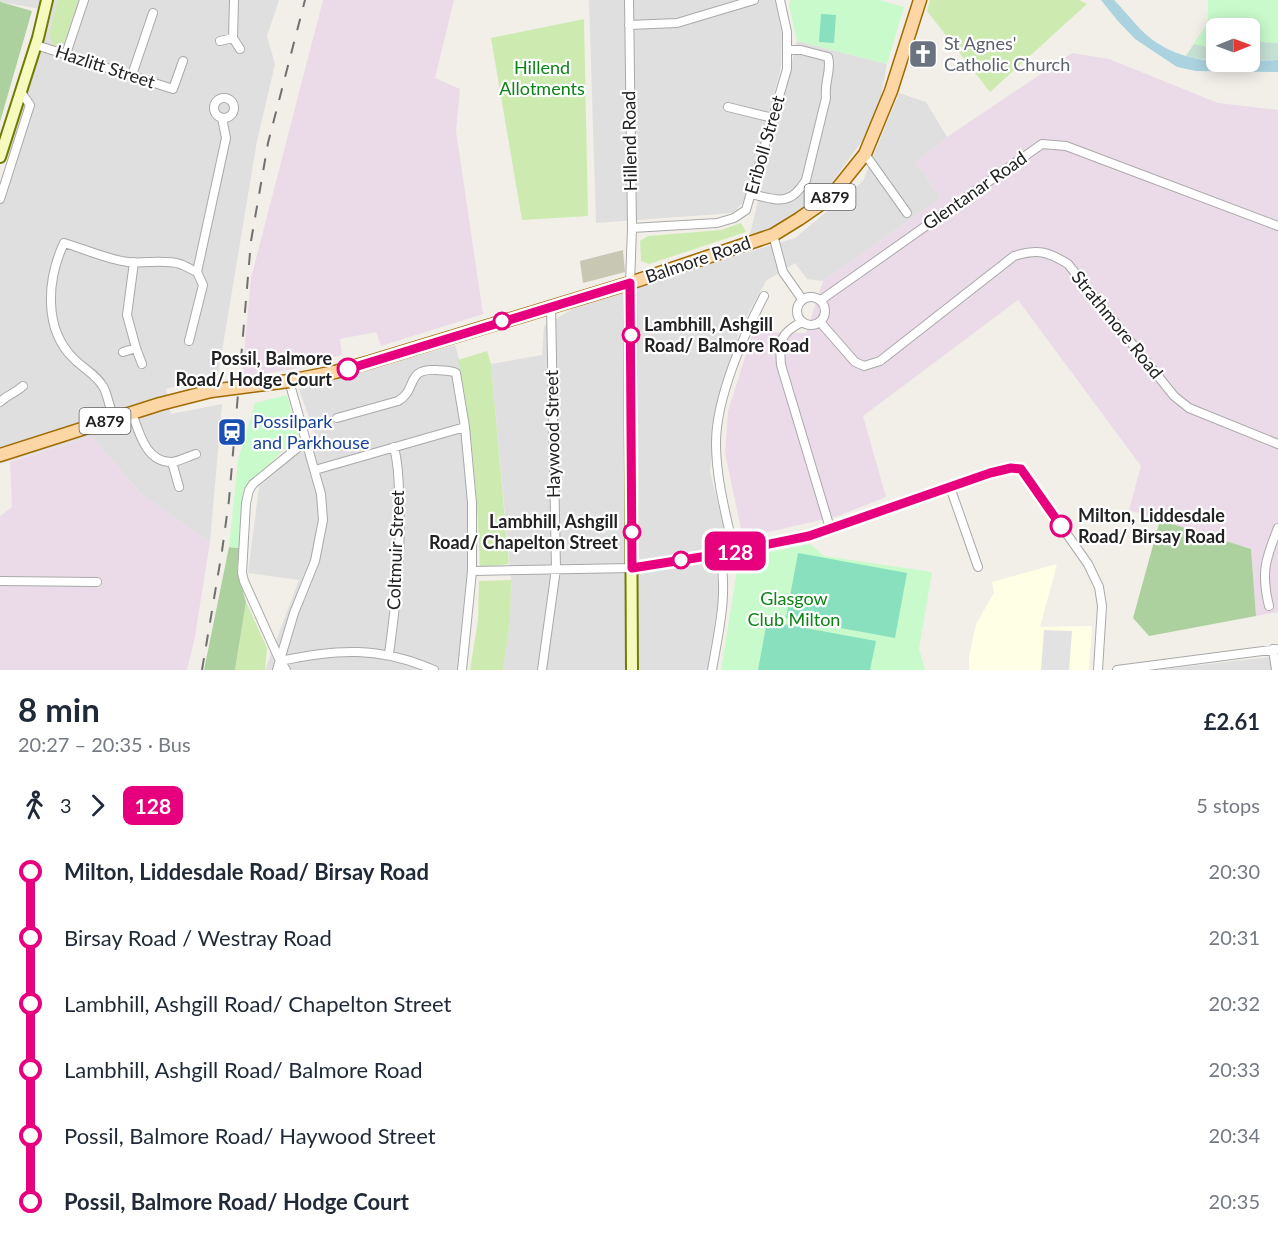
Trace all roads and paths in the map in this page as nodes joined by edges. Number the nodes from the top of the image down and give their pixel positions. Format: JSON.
{"nodes":[{"id":1,"x":47,"y":0,"type":"edge"},
{"id":2,"x":84,"y":0,"type":"edge"},
{"id":3,"x":234,"y":0,"type":"edge"},
{"id":4,"x":629,"y":0,"type":"edge"},
{"id":5,"x":780,"y":0,"type":"edge"},
{"id":6,"x":920,"y":0,"type":"edge"},
{"id":7,"x":750,"y":1,"type":"edge"},
{"id":8,"x":153,"y":13,"type":"dead end"},
{"id":9,"x":628,"y":25,"type":"junction"},
{"id":10,"x":233,"y":38,"type":"junction"},
{"id":11,"x":220,"y":41,"type":"dead end"},
{"id":12,"x":36,"y":45,"type":"junction"},
{"id":13,"x":240,"y":49,"type":"dead end"},
{"id":14,"x":787,"y":50,"type":"junction"},
{"id":15,"x":66,"y":54,"type":"junction"},
{"id":16,"x":183,"y":61,"type":"dead end"},
{"id":17,"x":132,"y":75,"type":"junction"},
{"id":18,"x":21,"y":92,"type":"junction"},
{"id":19,"x":728,"y":107,"type":"dead end"},
{"id":20,"x":222,"y":118,"type":"dead end"},
{"id":21,"x":773,"y":118,"type":"junction"},
{"id":22,"x":865,"y":154,"type":"junction"},
{"id":23,"x":0,"y":157,"type":"edge"},
{"id":24,"x":751,"y":194,"type":"junction"},
{"id":25,"x":0,"y":199,"type":"edge"},
{"id":26,"x":907,"y":213,"type":"dead end"},
{"id":27,"x":1278,"y":226,"type":"edge"},
{"id":28,"x":632,"y":228,"type":"junction"},
{"id":29,"x":773,"y":235,"type":"junction"},
{"id":30,"x":134,"y":262,"type":"junction"},
{"id":31,"x":197,"y":272,"type":"junction"},
{"id":32,"x":630,"y":283,"type":"junction"},
{"id":33,"x":764,"y":296,"type":"dead end"},
{"id":34,"x":802,"y":300,"type":"junction"},
{"id":35,"x":821,"y":300,"type":"junction"},
{"id":36,"x":551,"y":306,"type":"junction"},
{"id":37,"x":802,"y":322,"type":"junction"},
{"id":38,"x":820,"y":322,"type":"junction"},
{"id":39,"x":189,"y":341,"type":"dead end"},
{"id":40,"x":136,"y":348,"type":"junction"},
{"id":41,"x":123,"y":352,"type":"dead end"},
{"id":42,"x":142,"y":364,"type":"dead end"},
{"id":43,"x":289,"y":381,"type":"junction"},
{"id":44,"x":23,"y":386,"type":"dead end"},
{"id":45,"x":2,"y":397,"type":"edge"},
{"id":46,"x":132,"y":413,"type":"junction"},
{"id":47,"x":114,"y":418,"type":"junction"},
{"id":48,"x":337,"y":418,"type":"dead end"},
{"id":49,"x":465,"y":427,"type":"junction"},
{"id":50,"x":306,"y":441,"type":"junction"},
{"id":51,"x":1278,"y":444,"type":"edge"},
{"id":52,"x":394,"y":447,"type":"junction"},
{"id":53,"x":196,"y":454,"type":"dead end"},
{"id":54,"x":0,"y":455,"type":"edge"},
{"id":55,"x":172,"y":462,"type":"junction"},
{"id":56,"x":315,"y":470,"type":"junction"},
{"id":57,"x":179,"y":487,"type":"dead end"},
{"id":58,"x":950,"y":487,"type":"junction"},
{"id":59,"x":830,"y":528,"type":"junction"},
{"id":60,"x":1278,"y":528,"type":"edge"},
{"id":61,"x":734,"y":551,"type":"junction"},
{"id":62,"x":720,"y":554,"type":"junction"},
{"id":63,"x":978,"y":567,"type":"dead end"},
{"id":64,"x":632,"y":568,"type":"junction"},
{"id":65,"x":556,"y":569,"type":"junction"},
{"id":66,"x":476,"y":572,"type":"junction"},
{"id":67,"x":0,"y":581,"type":"edge"},
{"id":68,"x":97,"y":582,"type":"dead end"},
{"id":69,"x":1269,"y":606,"type":"dead end"},
{"id":70,"x":1276,"y":649,"type":"edge"},
{"id":71,"x":389,"y":654,"type":"junction"},
{"id":72,"x":280,"y":661,"type":"junction"},
{"id":73,"x":277,"y":670,"type":"edge"},
{"id":74,"x":286,"y":670,"type":"edge"},
{"id":75,"x":434,"y":670,"type":"edge"},
{"id":76,"x":462,"y":670,"type":"edge"},
{"id":77,"x":542,"y":670,"type":"edge"},
{"id":78,"x":632,"y":670,"type":"edge"},
{"id":79,"x":712,"y":670,"type":"edge"},
{"id":80,"x":1098,"y":670,"type":"edge"},
{"id":81,"x":1117,"y":670,"type":"edge"},
{"id":82,"x":1276,"y":670,"type":"edge"}],
"edges":[{"from":1,"to":12,"type":"street"},
{"from":2,"to":15,"type":"street"},
{"from":3,"to":10,"type":"street"},
{"from":4,"to":9,"type":"street","name":"Hillend Road"},
{"from":5,"to":14,"type":"street","name":"Eriboll Street"},
{"from":6,"to":22,"type":"main road","name":"Balmore Road","number":"A879"},
{"from":7,"to":9,"type":"street"},
{"from":8,"to":17,"type":"street"},
{"from":9,"to":28,"type":"street","name":"Hillend Road"},
{"from":10,"to":11,"type":"street"},
{"from":10,"to":13,"type":"street"},
{"from":12,"to":15,"type":"street","name":"Hazlitt Street"},
{"from":12,"to":18,"type":"street"},
{"from":14,"to":21,"type":"street","name":"Eriboll Street"},
{"from":14,"to":24,"type":"street"},
{"from":15,"to":17,"type":"street","name":"Hazlitt Street"},
{"from":16,"to":17,"type":"street","name":"Hazlitt Street"},
{"from":18,"to":23,"type":"street"},
{"from":18,"to":25,"type":"street"},
{"from":19,"to":21,"type":"street"},
{"from":20,"to":31,"type":"street"},
{"from":21,"to":24,"type":"street","name":"Eriboll Street"},
{"from":22,"to":26,"type":"street"},
{"from":22,"to":29,"type":"main road","name":"Balmore Road","number":"A879"},
{"from":24,"to":28,"type":"street","name":"Eriboll Street"},
{"from":27,"to":35,"type":"street","name":"Glentanar Road"},
{"from":28,"to":32,"type":"street","name":"Hillend Road"},
{"from":29,"to":32,"type":"main road","name":"Balmore Road","number":"A879"},
{"from":29,"to":34,"type":"street"},
{"from":30,"to":31,"type":"street"},
{"from":30,"to":40,"type":"street"},
{"from":30,"to":47,"type":"street"},
{"from":31,"to":39,"type":"street"},
{"from":32,"to":36,"type":"main road","name":"Balmore Road","number":"A879"},
{"from":32,"to":64,"type":"street"},
{"from":33,"to":61,"type":"street"},
{"from":34,"to":35,"type":"street"},
{"from":34,"to":37,"type":"street"},
{"from":35,"to":38,"type":"street"},
{"from":36,"to":43,"type":"main road","name":"Balmore Road","number":"A879"},
{"from":36,"to":65,"type":"street","name":"Haywood Street"},
{"from":37,"to":38,"type":"street"},
{"from":37,"to":59,"type":"street"},
{"from":38,"to":51,"type":"street","name":"Strathmore Road"},
{"from":40,"to":41,"type":"street"},
{"from":40,"to":42,"type":"street"},
{"from":43,"to":46,"type":"main road","name":"Balmore Road","number":"A879","bridge":true},
{"from":43,"to":50,"type":"street"},
{"from":44,"to":45,"type":"street"},
{"from":46,"to":47,"type":"main road","name":"Balmore Road","number":"A879"},
{"from":46,"to":55,"type":"street"},
{"from":47,"to":54,"type":"main road","name":"Balmore Road","number":"A879"},
{"from":48,"to":49,"type":"street"},
{"from":49,"to":52,"type":"street"},
{"from":49,"to":66,"type":"street"},
{"from":50,"to":56,"type":"street"},
{"from":50,"to":72,"type":"street"},
{"from":52,"to":56,"type":"street"},
{"from":52,"to":71,"type":"street","name":"Coltmuir Street"},
{"from":53,"to":55,"type":"street"},
{"from":55,"to":57,"type":"street"},
{"from":56,"to":72,"type":"street"},
{"from":58,"to":59,"type":"street"},
{"from":58,"to":63,"type":"street"},
{"from":58,"to":80,"type":"street"},
{"from":59,"to":61,"type":"street"},
{"from":60,"to":69,"type":"street"},
{"from":61,"to":62,"type":"street"},
{"from":62,"to":64,"type":"street"},
{"from":62,"to":79,"type":"street"},
{"from":64,"to":65,"type":"street"},
{"from":64,"to":78,"type":"street"},
{"from":65,"to":66,"type":"street"},
{"from":65,"to":77,"type":"street","name":"Haywood Street"},
{"from":66,"to":76,"type":"street"},
{"from":67,"to":68,"type":"street"},
{"from":70,"to":81,"type":"street"},
{"from":70,"to":82,"type":"street"},
{"from":71,"to":72,"type":"street"},
{"from":71,"to":75,"type":"street"},
{"from":72,"to":73,"type":"street"},
{"from":72,"to":74,"type":"street"}]}
